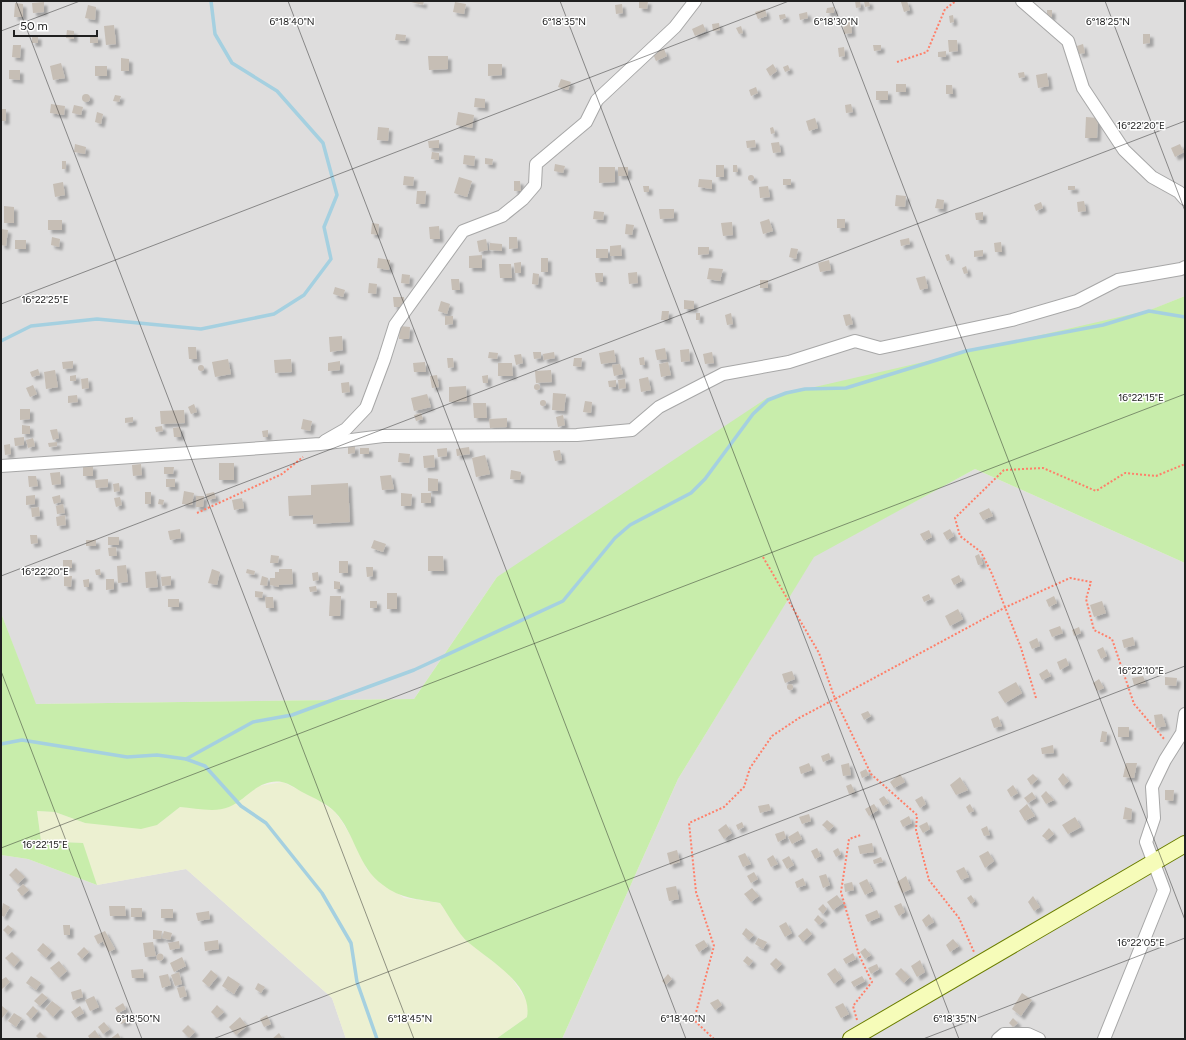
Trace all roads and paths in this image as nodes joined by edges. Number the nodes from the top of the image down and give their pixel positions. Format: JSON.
{"nodes":[{"id":1,"x":696,"y":1,"type":"edge"},
{"id":2,"x":956,"y":1,"type":"edge"},
{"id":3,"x":1022,"y":1,"type":"edge"},
{"id":4,"x":897,"y":62,"type":"dead end"},
{"id":5,"x":1185,"y":199,"type":"edge"},
{"id":6,"x":1185,"y":267,"type":"edge"},
{"id":7,"x":320,"y":444,"type":"junction"},
{"id":8,"x":1185,"y":464,"type":"edge"},
{"id":9,"x":1,"y":466,"type":"edge"},
{"id":10,"x":197,"y":513,"type":"dead end"},
{"id":11,"x":763,"y":558,"type":"dead end"},
{"id":12,"x":1004,"y":608,"type":"junction"},
{"id":13,"x":1036,"y":698,"type":"dead end"},
{"id":14,"x":836,"y":699,"type":"junction"},
{"id":15,"x":1185,"y":714,"type":"edge"},
{"id":16,"x":1172,"y":749,"type":"junction"},
{"id":17,"x":861,"y":835,"type":"dead end"},
{"id":18,"x":1185,"y":844,"type":"edge"},
{"id":19,"x":1153,"y":862,"type":"junction"},
{"id":20,"x":980,"y":964,"type":"junction"},
{"id":21,"x":859,"y":1037,"type":"edge"},
{"id":22,"x":714,"y":1039,"type":"edge"},
{"id":23,"x":998,"y":1039,"type":"edge"},
{"id":24,"x":1039,"y":1039,"type":"edge"},
{"id":25,"x":1104,"y":1039,"type":"edge"}],
"edges":[{"from":1,"to":7,"type":"street"},
{"from":2,"to":4,"type":"path"},
{"from":3,"to":5,"type":"street"},
{"from":6,"to":7,"type":"street"},
{"from":7,"to":9,"type":"street"},
{"from":7,"to":10,"type":"path"},
{"from":8,"to":12,"type":"path"},
{"from":11,"to":14,"type":"path"},
{"from":12,"to":13,"type":"path"},
{"from":12,"to":14,"type":"path"},
{"from":12,"to":16,"type":"path"},
{"from":14,"to":20,"type":"path"},
{"from":14,"to":22,"type":"path"},
{"from":15,"to":16,"type":"street"},
{"from":16,"to":19,"type":"street"},
{"from":17,"to":21,"type":"path"},
{"from":18,"to":19,"type":"main road"},
{"from":19,"to":20,"type":"main road"},
{"from":19,"to":25,"type":"street"},
{"from":20,"to":21,"type":"main road"},
{"from":23,"to":24,"type":"street"}]}
